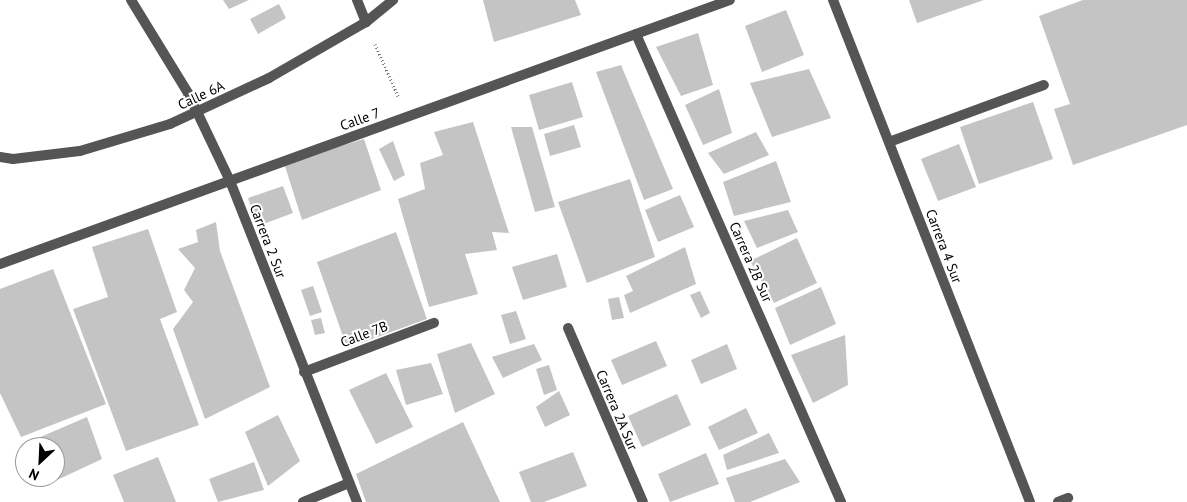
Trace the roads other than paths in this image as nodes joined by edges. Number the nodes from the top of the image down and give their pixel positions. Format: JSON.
{"nodes":[{"id":1,"x":131,"y":0,"type":"edge"},
{"id":2,"x":357,"y":0,"type":"edge"},
{"id":3,"x":393,"y":0,"type":"edge"},
{"id":4,"x":730,"y":0,"type":"edge"},
{"id":5,"x":833,"y":0,"type":"edge"},
{"id":6,"x":366,"y":22,"type":"junction"},
{"id":7,"x":636,"y":34,"type":"junction"},
{"id":8,"x":1044,"y":86,"type":"dead end"},
{"id":9,"x":198,"y":112,"type":"junction"},
{"id":10,"x":889,"y":142,"type":"junction"},
{"id":11,"x":0,"y":156,"type":"edge"},
{"id":12,"x":230,"y":181,"type":"junction"},
{"id":13,"x":0,"y":264,"type":"edge"},
{"id":14,"x":434,"y":323,"type":"dead end"},
{"id":15,"x":568,"y":328,"type":"dead end"},
{"id":16,"x":304,"y":372,"type":"junction"},
{"id":17,"x":349,"y":483,"type":"junction"},
{"id":18,"x":1068,"y":498,"type":"dead end"},
{"id":19,"x":303,"y":502,"type":"edge"},
{"id":20,"x":357,"y":502,"type":"edge"},
{"id":21,"x":642,"y":502,"type":"edge"},
{"id":22,"x":841,"y":502,"type":"edge"},
{"id":23,"x":1030,"y":502,"type":"edge"},
{"id":24,"x":1058,"y":502,"type":"edge"}],
"edges":[{"from":1,"to":9,"type":"street","name":"Carrera 2 Sur"},
{"from":2,"to":6,"type":"street"},
{"from":3,"to":6,"type":"street","name":"Calle 6A"},
{"from":4,"to":7,"type":"street","name":"Calle 7"},
{"from":5,"to":10,"type":"street","name":"Carrera 4 Sur"},
{"from":6,"to":9,"type":"street","name":"Calle 6A"},
{"from":7,"to":12,"type":"street","name":"Calle 7"},
{"from":7,"to":22,"type":"street","name":"Carrera 2B Sur"},
{"from":8,"to":10,"type":"street"},
{"from":9,"to":11,"type":"street","name":"Calle 6A"},
{"from":9,"to":12,"type":"street","name":"Carrera 2 Sur"},
{"from":10,"to":23,"type":"street","name":"Carrera 4 Sur"},
{"from":12,"to":13,"type":"street","name":"Calle 7"},
{"from":12,"to":16,"type":"street","name":"Carrera 2 Sur"},
{"from":14,"to":16,"type":"street","name":"Calle 7B"},
{"from":15,"to":21,"type":"street","name":"Carrera 2A Sur"},
{"from":16,"to":17,"type":"street","name":"Carrera 2 Sur"},
{"from":17,"to":19,"type":"street"},
{"from":17,"to":20,"type":"street","name":"Carrera 2 Sur"},
{"from":18,"to":24,"type":"street"}]}
